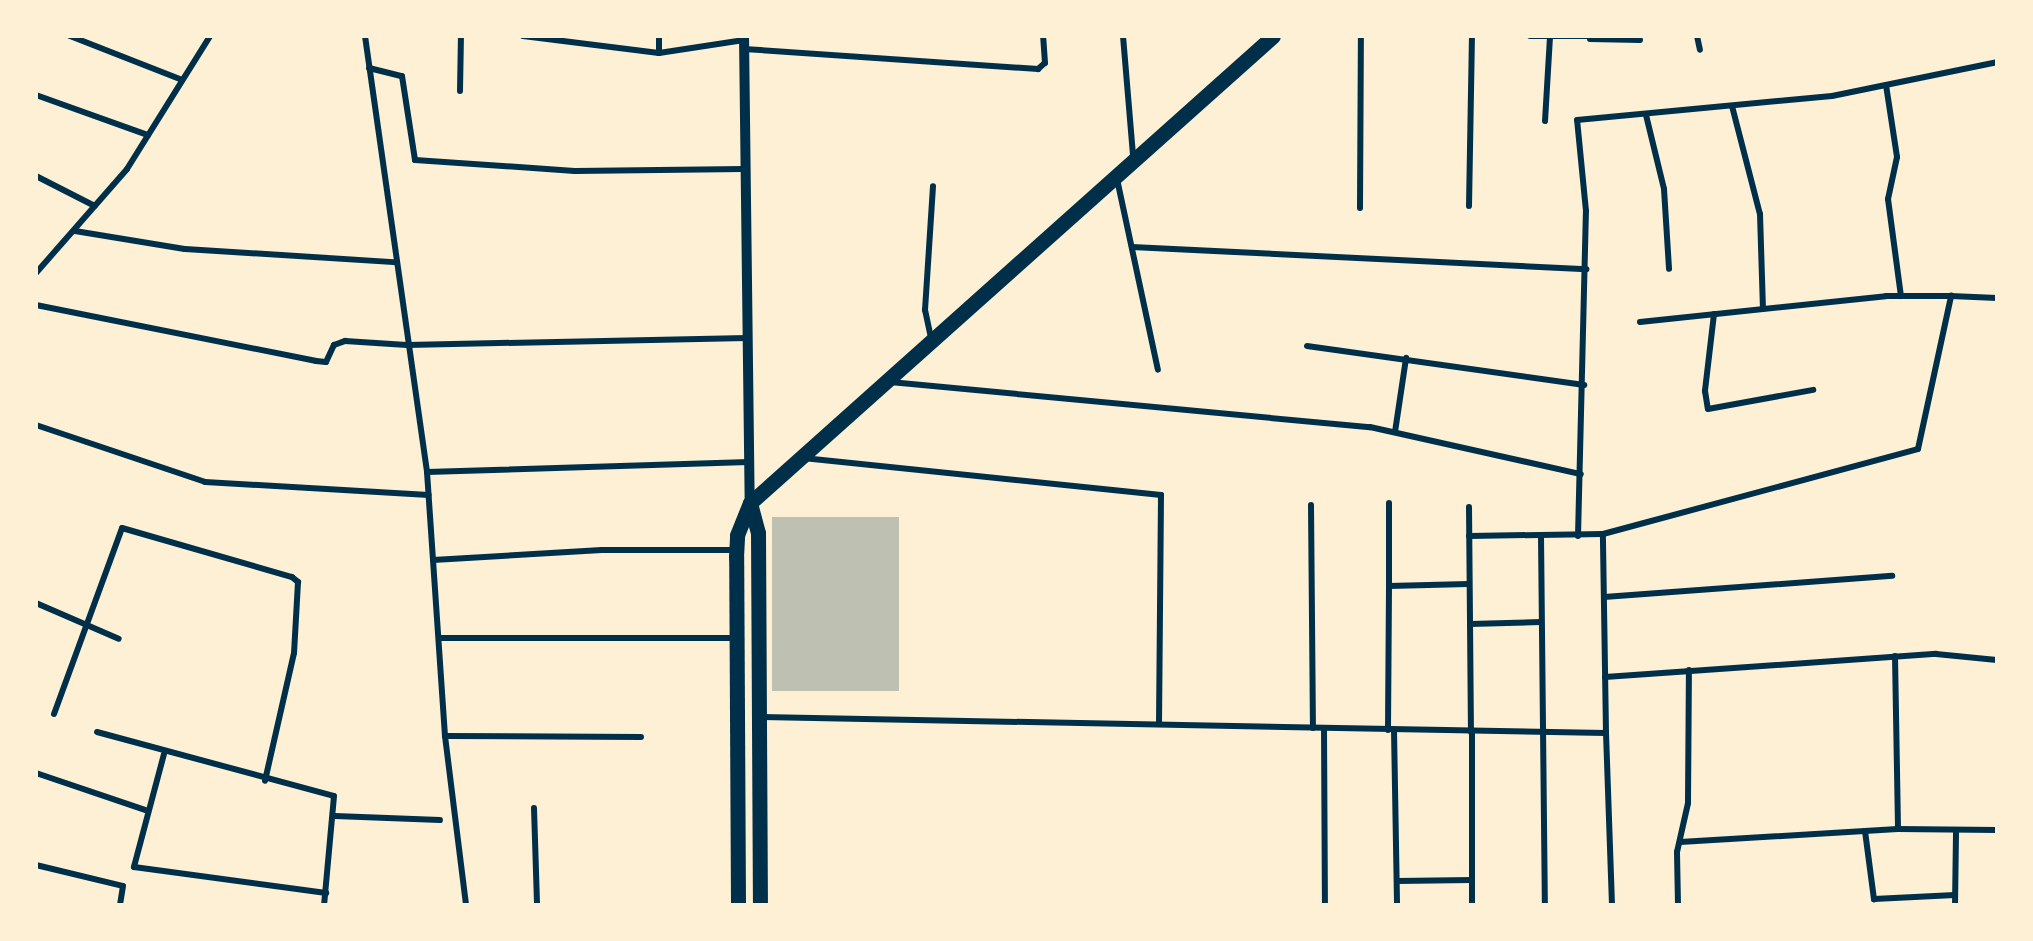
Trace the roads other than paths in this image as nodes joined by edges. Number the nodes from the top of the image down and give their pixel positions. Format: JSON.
{"nodes":[{"id":1,"x":70,"y":36,"type":"edge"},
{"id":2,"x":210,"y":36,"type":"edge"},
{"id":3,"x":366,"y":36,"type":"edge"},
{"id":4,"x":460,"y":36,"type":"edge"},
{"id":5,"x":524,"y":36,"type":"edge"},
{"id":6,"x":659,"y":36,"type":"edge"},
{"id":7,"x":1043,"y":36,"type":"edge"},
{"id":8,"x":1123,"y":36,"type":"edge"},
{"id":9,"x":1274,"y":36,"type":"edge"},
{"id":10,"x":1361,"y":36,"type":"edge"},
{"id":11,"x":1472,"y":36,"type":"edge"},
{"id":12,"x":1530,"y":36,"type":"edge"},
{"id":13,"x":1697,"y":36,"type":"edge"},
{"id":14,"x":563,"y":38,"type":"edge"},
{"id":15,"x":1550,"y":38,"type":"junction"},
{"id":16,"x":1590,"y":38,"type":"edge"},
{"id":17,"x":1640,"y":40,"type":"dead end"},
{"id":18,"x":744,"y":42,"type":"edge"},
{"id":19,"x":1700,"y":50,"type":"dead end"},
{"id":20,"x":659,"y":53,"type":"junction"},
{"id":21,"x":1997,"y":62,"type":"edge"},
{"id":22,"x":369,"y":68,"type":"junction"},
{"id":23,"x":182,"y":80,"type":"junction"},
{"id":24,"x":1886,"y":85,"type":"junction"},
{"id":25,"x":460,"y":91,"type":"dead end"},
{"id":26,"x":36,"y":95,"type":"edge"},
{"id":27,"x":1732,"y":106,"type":"junction"},
{"id":28,"x":1646,"y":115,"type":"junction"},
{"id":29,"x":1545,"y":121,"type":"dead end"},
{"id":30,"x":148,"y":135,"type":"junction"},
{"id":31,"x":1133,"y":156,"type":"junction"},
{"id":32,"x":743,"y":169,"type":"junction"},
{"id":33,"x":1115,"y":172,"type":"junction"},
{"id":34,"x":36,"y":176,"type":"edge"},
{"id":35,"x":933,"y":186,"type":"dead end"},
{"id":36,"x":95,"y":206,"type":"junction"},
{"id":37,"x":1360,"y":207,"type":"dead end"},
{"id":38,"x":1469,"y":207,"type":"dead end"},
{"id":39,"x":75,"y":231,"type":"junction"},
{"id":40,"x":1131,"y":247,"type":"junction"},
{"id":41,"x":394,"y":262,"type":"junction"},
{"id":42,"x":1586,"y":269,"type":"junction"},
{"id":43,"x":1669,"y":269,"type":"dead end"},
{"id":44,"x":37,"y":270,"type":"edge"},
{"id":45,"x":1901,"y":296,"type":"junction"},
{"id":46,"x":1951,"y":296,"type":"junction"},
{"id":47,"x":1997,"y":298,"type":"edge"},
{"id":48,"x":36,"y":305,"type":"edge"},
{"id":49,"x":1763,"y":308,"type":"junction"},
{"id":50,"x":1714,"y":314,"type":"junction"},
{"id":51,"x":1640,"y":322,"type":"dead end"},
{"id":52,"x":931,"y":338,"type":"junction"},
{"id":53,"x":747,"y":339,"type":"junction"},
{"id":54,"x":407,"y":345,"type":"junction"},
{"id":55,"x":1307,"y":346,"type":"dead end"},
{"id":56,"x":1406,"y":358,"type":"junction"},
{"id":57,"x":1158,"y":370,"type":"dead end"},
{"id":58,"x":882,"y":381,"type":"junction"},
{"id":59,"x":1584,"y":385,"type":"junction"},
{"id":60,"x":1814,"y":390,"type":"dead end"},
{"id":61,"x":36,"y":424,"type":"edge"},
{"id":62,"x":1395,"y":432,"type":"junction"},
{"id":63,"x":797,"y":458,"type":"junction"},
{"id":64,"x":749,"y":462,"type":"junction"},
{"id":65,"x":427,"y":472,"type":"junction"},
{"id":66,"x":1581,"y":474,"type":"junction"},
{"id":67,"x":429,"y":495,"type":"junction"},
{"id":68,"x":750,"y":503,"type":"junction"},
{"id":69,"x":1389,"y":503,"type":"dead end"},
{"id":70,"x":1311,"y":505,"type":"dead end"},
{"id":71,"x":1469,"y":507,"type":"dead end"},
{"id":72,"x":1603,"y":534,"type":"junction"},
{"id":73,"x":1469,"y":536,"type":"junction"},
{"id":74,"x":1541,"y":536,"type":"junction"},
{"id":75,"x":1578,"y":536,"type":"junction"},
{"id":76,"x":736,"y":550,"type":"junction"},
{"id":77,"x":433,"y":560,"type":"junction"},
{"id":78,"x":1892,"y":576,"type":"dead end"},
{"id":79,"x":1468,"y":584,"type":"junction"},
{"id":80,"x":1389,"y":585,"type":"junction"},
{"id":81,"x":1604,"y":597,"type":"junction"},
{"id":82,"x":36,"y":603,"type":"edge"},
{"id":83,"x":1540,"y":622,"type":"junction"},
{"id":84,"x":1470,"y":624,"type":"junction"},
{"id":85,"x":87,"y":625,"type":"junction"},
{"id":86,"x":439,"y":638,"type":"junction"},
{"id":87,"x":736,"y":638,"type":"junction"},
{"id":88,"x":119,"y":639,"type":"dead end"},
{"id":89,"x":1895,"y":656,"type":"junction"},
{"id":90,"x":1997,"y":660,"type":"edge"},
{"id":91,"x":1689,"y":670,"type":"junction"},
{"id":92,"x":1605,"y":676,"type":"junction"},
{"id":93,"x":54,"y":714,"type":"dead end"},
{"id":94,"x":737,"y":717,"type":"junction"},
{"id":95,"x":759,"y":717,"type":"junction"},
{"id":96,"x":1159,"y":724,"type":"junction"},
{"id":97,"x":1313,"y":728,"type":"junction"},
{"id":98,"x":1324,"y":728,"type":"junction"},
{"id":99,"x":1391,"y":730,"type":"junction"},
{"id":100,"x":97,"y":732,"type":"dead end"},
{"id":101,"x":1472,"y":732,"type":"junction"},
{"id":102,"x":1542,"y":733,"type":"junction"},
{"id":103,"x":1606,"y":733,"type":"junction"},
{"id":104,"x":446,"y":736,"type":"junction"},
{"id":105,"x":641,"y":737,"type":"dead end"},
{"id":106,"x":164,"y":754,"type":"junction"},
{"id":107,"x":36,"y":773,"type":"edge"},
{"id":108,"x":265,"y":781,"type":"junction"},
{"id":109,"x":534,"y":808,"type":"dead end"},
{"id":110,"x":145,"y":810,"type":"junction"},
{"id":111,"x":335,"y":816,"type":"junction"},
{"id":112,"x":440,"y":820,"type":"dead end"},
{"id":113,"x":1898,"y":829,"type":"junction"},
{"id":114,"x":1956,"y":830,"type":"junction"},
{"id":115,"x":1997,"y":830,"type":"edge"},
{"id":116,"x":1865,"y":831,"type":"junction"},
{"id":117,"x":1680,"y":842,"type":"junction"},
{"id":118,"x":36,"y":866,"type":"edge"},
{"id":119,"x":1472,"y":880,"type":"junction"},
{"id":120,"x":1397,"y":881,"type":"junction"},
{"id":121,"x":326,"y":893,"type":"junction"},
{"id":122,"x":1955,"y":895,"type":"junction"},
{"id":123,"x":120,"y":905,"type":"edge"},
{"id":124,"x":324,"y":905,"type":"edge"},
{"id":125,"x":466,"y":905,"type":"edge"},
{"id":126,"x":537,"y":905,"type":"edge"},
{"id":127,"x":738,"y":905,"type":"edge"},
{"id":128,"x":760,"y":905,"type":"edge"},
{"id":129,"x":1325,"y":905,"type":"edge"},
{"id":130,"x":1397,"y":905,"type":"edge"},
{"id":131,"x":1472,"y":905,"type":"edge"},
{"id":132,"x":1545,"y":905,"type":"edge"},
{"id":133,"x":1612,"y":905,"type":"edge"},
{"id":134,"x":1678,"y":905,"type":"edge"},
{"id":135,"x":1955,"y":905,"type":"edge"}],
"edges":[{"from":1,"to":23,"type":"street"},
{"from":2,"to":23,"type":"street"},
{"from":3,"to":22,"type":"street"},
{"from":4,"to":25,"type":"street"},
{"from":5,"to":14,"type":"street"},
{"from":6,"to":20,"type":"street"},
{"from":7,"to":18,"type":"street"},
{"from":8,"to":31,"type":"street"},
{"from":9,"to":31,"type":"main road"},
{"from":10,"to":37,"type":"street"},
{"from":11,"to":38,"type":"street"},
{"from":12,"to":15,"type":"street"},
{"from":13,"to":19,"type":"street"},
{"from":14,"to":20,"type":"street"},
{"from":15,"to":16,"type":"street"},
{"from":15,"to":29,"type":"street"},
{"from":16,"to":17,"type":"street"},
{"from":18,"to":20,"type":"street"},
{"from":18,"to":32,"type":"street"},
{"from":21,"to":24,"type":"street"},
{"from":22,"to":32,"type":"street"},
{"from":22,"to":41,"type":"street"},
{"from":23,"to":30,"type":"street"},
{"from":24,"to":27,"type":"street"},
{"from":24,"to":45,"type":"street"},
{"from":26,"to":30,"type":"street"},
{"from":27,"to":28,"type":"street"},
{"from":27,"to":49,"type":"street"},
{"from":28,"to":42,"type":"street"},
{"from":28,"to":43,"type":"street"},
{"from":30,"to":36,"type":"street"},
{"from":31,"to":33,"type":"main road"},
{"from":32,"to":53,"type":"street"},
{"from":33,"to":40,"type":"street"},
{"from":33,"to":52,"type":"main road"},
{"from":34,"to":36,"type":"street"},
{"from":35,"to":52,"type":"street"},
{"from":36,"to":39,"type":"street"},
{"from":39,"to":41,"type":"street"},
{"from":39,"to":44,"type":"street"},
{"from":40,"to":42,"type":"street"},
{"from":40,"to":57,"type":"street"},
{"from":41,"to":54,"type":"street"},
{"from":42,"to":59,"type":"street"},
{"from":45,"to":46,"type":"street"},
{"from":45,"to":49,"type":"street"},
{"from":46,"to":47,"type":"street"},
{"from":46,"to":72,"type":"street"},
{"from":48,"to":54,"type":"street"},
{"from":49,"to":50,"type":"street"},
{"from":50,"to":51,"type":"street"},
{"from":50,"to":60,"type":"street"},
{"from":52,"to":58,"type":"main road"},
{"from":53,"to":54,"type":"street"},
{"from":53,"to":64,"type":"street"},
{"from":54,"to":65,"type":"street"},
{"from":55,"to":56,"type":"street"},
{"from":56,"to":59,"type":"street"},
{"from":56,"to":62,"type":"street"},
{"from":58,"to":62,"type":"street"},
{"from":58,"to":63,"type":"main road"},
{"from":59,"to":66,"type":"street"},
{"from":61,"to":67,"type":"street"},
{"from":62,"to":66,"type":"street"},
{"from":63,"to":68,"type":"main road"},
{"from":63,"to":96,"type":"street"},
{"from":64,"to":65,"type":"street"},
{"from":64,"to":68,"type":"street"},
{"from":65,"to":67,"type":"street"},
{"from":66,"to":75,"type":"street"},
{"from":67,"to":77,"type":"street"},
{"from":68,"to":76,"type":"main road"},
{"from":68,"to":95,"type":"main road"},
{"from":69,"to":80,"type":"street"},
{"from":70,"to":97,"type":"street"},
{"from":71,"to":73,"type":"street"},
{"from":72,"to":75,"type":"street"},
{"from":72,"to":81,"type":"street"},
{"from":73,"to":74,"type":"street"},
{"from":73,"to":79,"type":"street"},
{"from":74,"to":75,"type":"street"},
{"from":74,"to":83,"type":"street"},
{"from":76,"to":77,"type":"street"},
{"from":76,"to":87,"type":"main road"},
{"from":77,"to":86,"type":"street"},
{"from":78,"to":81,"type":"street"},
{"from":79,"to":80,"type":"street"},
{"from":79,"to":84,"type":"street"},
{"from":80,"to":99,"type":"street"},
{"from":81,"to":92,"type":"street"},
{"from":82,"to":85,"type":"street"},
{"from":83,"to":84,"type":"street"},
{"from":83,"to":102,"type":"street"},
{"from":84,"to":101,"type":"street"},
{"from":85,"to":88,"type":"street"},
{"from":85,"to":93,"type":"street"},
{"from":85,"to":108,"type":"street"},
{"from":86,"to":87,"type":"street"},
{"from":86,"to":104,"type":"street"},
{"from":87,"to":94,"type":"main road"},
{"from":89,"to":90,"type":"street"},
{"from":89,"to":91,"type":"street"},
{"from":89,"to":113,"type":"street"},
{"from":91,"to":92,"type":"street"},
{"from":91,"to":117,"type":"street"},
{"from":92,"to":103,"type":"street"},
{"from":94,"to":95,"type":"main road"},
{"from":94,"to":127,"type":"main road"},
{"from":95,"to":96,"type":"street"},
{"from":95,"to":128,"type":"main road"},
{"from":96,"to":97,"type":"street"},
{"from":97,"to":98,"type":"street"},
{"from":98,"to":99,"type":"street"},
{"from":98,"to":129,"type":"street"},
{"from":99,"to":101,"type":"street"},
{"from":99,"to":120,"type":"street"},
{"from":100,"to":106,"type":"street"},
{"from":101,"to":102,"type":"street"},
{"from":101,"to":119,"type":"street"},
{"from":102,"to":103,"type":"street"},
{"from":102,"to":132,"type":"street"},
{"from":103,"to":133,"type":"street"},
{"from":104,"to":105,"type":"street"},
{"from":104,"to":125,"type":"street"},
{"from":106,"to":108,"type":"street"},
{"from":106,"to":110,"type":"street"},
{"from":107,"to":110,"type":"street"},
{"from":108,"to":111,"type":"street"},
{"from":109,"to":126,"type":"street"},
{"from":110,"to":121,"type":"street"},
{"from":111,"to":112,"type":"street"},
{"from":111,"to":121,"type":"street"},
{"from":113,"to":114,"type":"street"},
{"from":113,"to":116,"type":"street"},
{"from":114,"to":115,"type":"street"},
{"from":114,"to":122,"type":"street"},
{"from":116,"to":117,"type":"street"},
{"from":116,"to":122,"type":"street"},
{"from":117,"to":134,"type":"street"},
{"from":118,"to":123,"type":"street"},
{"from":119,"to":120,"type":"street"},
{"from":119,"to":131,"type":"street"},
{"from":120,"to":130,"type":"street"},
{"from":121,"to":124,"type":"street"},
{"from":122,"to":135,"type":"street"}]}
